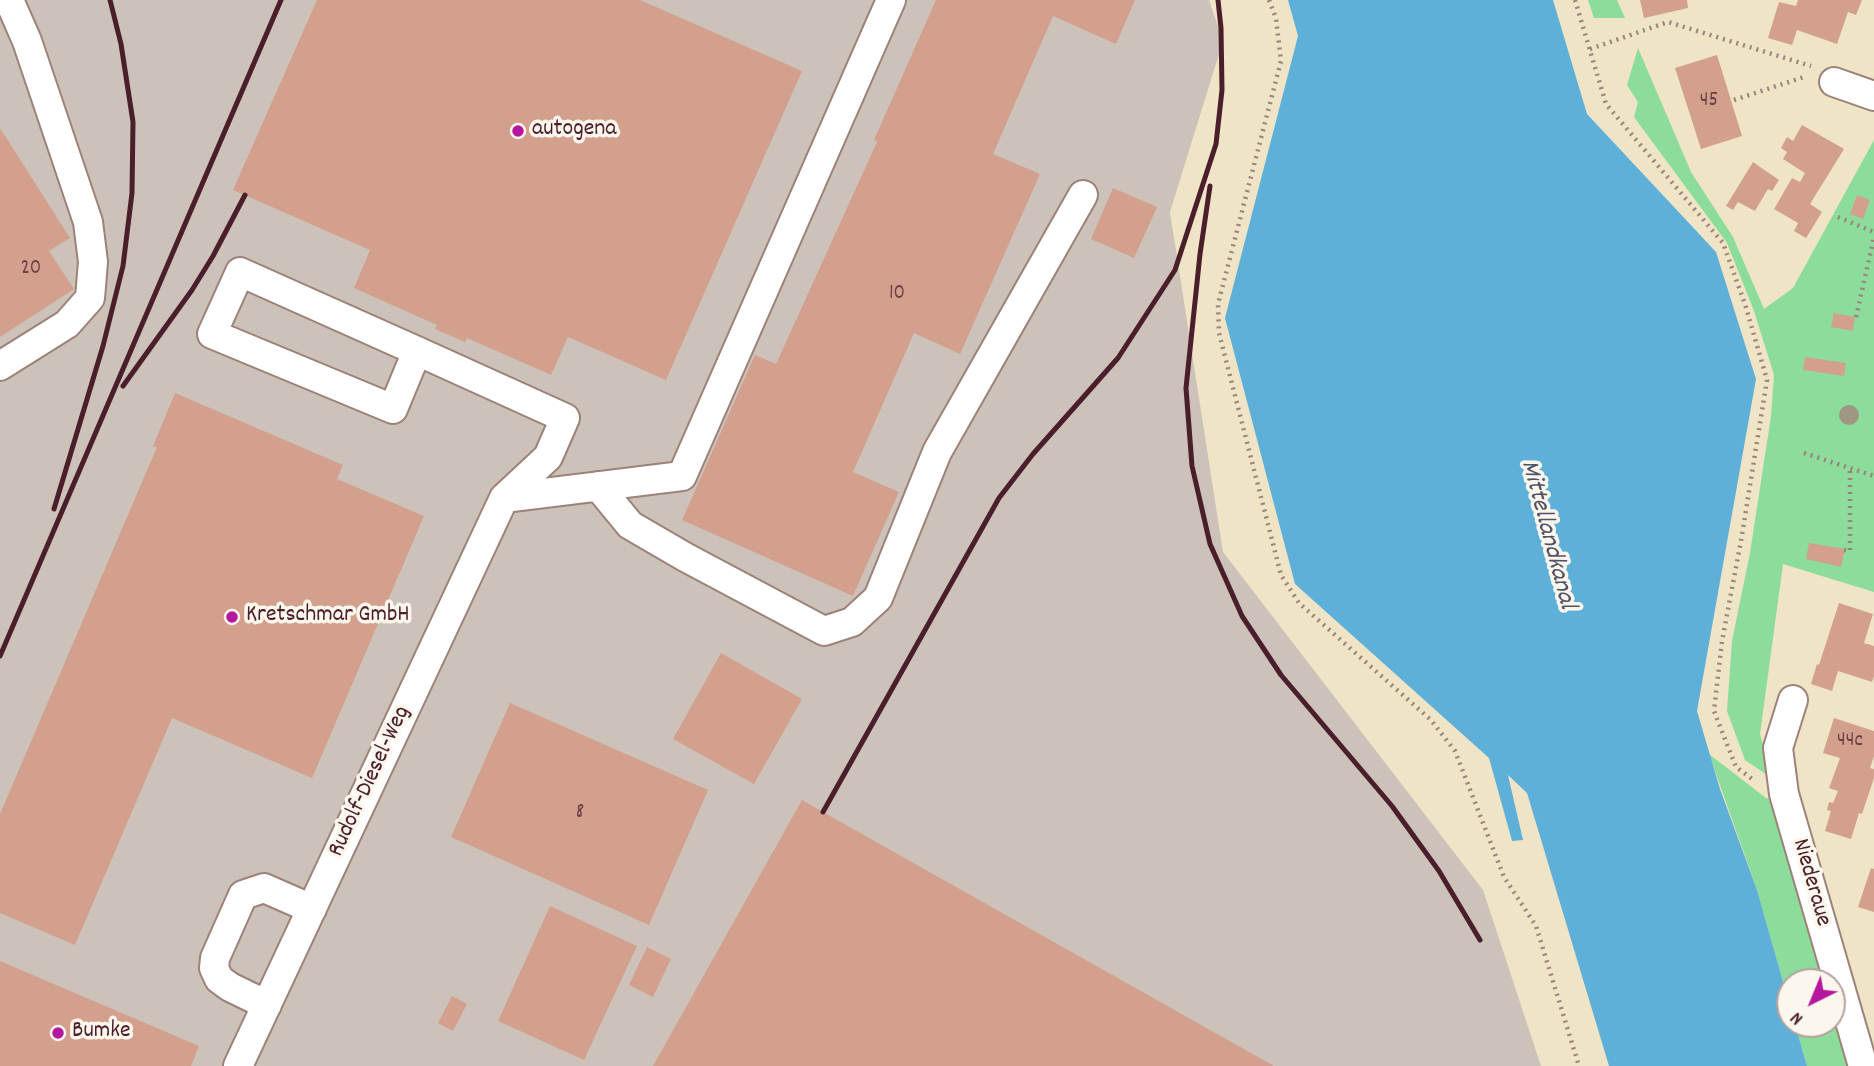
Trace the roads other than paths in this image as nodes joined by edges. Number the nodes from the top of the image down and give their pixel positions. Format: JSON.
{"nodes":[{"id":1,"x":9,"y":0,"type":"edge"},
{"id":2,"x":891,"y":0,"type":"edge"},
{"id":3,"x":1821,"y":79,"type":"road end"},
{"id":4,"x":1874,"y":96,"type":"edge"},
{"id":5,"x":1083,"y":195,"type":"dead end"},
{"id":6,"x":417,"y":351,"type":"junction"},
{"id":7,"x":0,"y":366,"type":"edge"},
{"id":8,"x":598,"y":486,"type":"junction"},
{"id":9,"x":503,"y":498,"type":"junction"},
{"id":10,"x":1793,"y":700,"type":"dead end"},
{"id":11,"x":312,"y":909,"type":"junction"},
{"id":12,"x":267,"y":1005,"type":"junction"},
{"id":13,"x":238,"y":1066,"type":"edge"},
{"id":14,"x":1863,"y":1066,"type":"edge"}],
"edges":[{"from":1,"to":7,"type":"street"},
{"from":2,"to":8,"type":"street"},
{"from":3,"to":4,"type":"street"},
{"from":5,"to":8,"type":"street"},
{"from":6,"to":6,"type":"street"},
{"from":6,"to":9,"type":"street"},
{"from":8,"to":9,"type":"street"},
{"from":9,"to":11,"type":"street","name":"Rudolf-Diesel-Weg"},
{"from":10,"to":14,"type":"street","name":"Niederaue"},
{"from":11,"to":12,"type":"street","name":"Rudolf-Diesel-Weg"},
{"from":11,"to":12,"type":"street"},
{"from":12,"to":13,"type":"street","name":"Rudolf-Diesel-Weg"}]}
